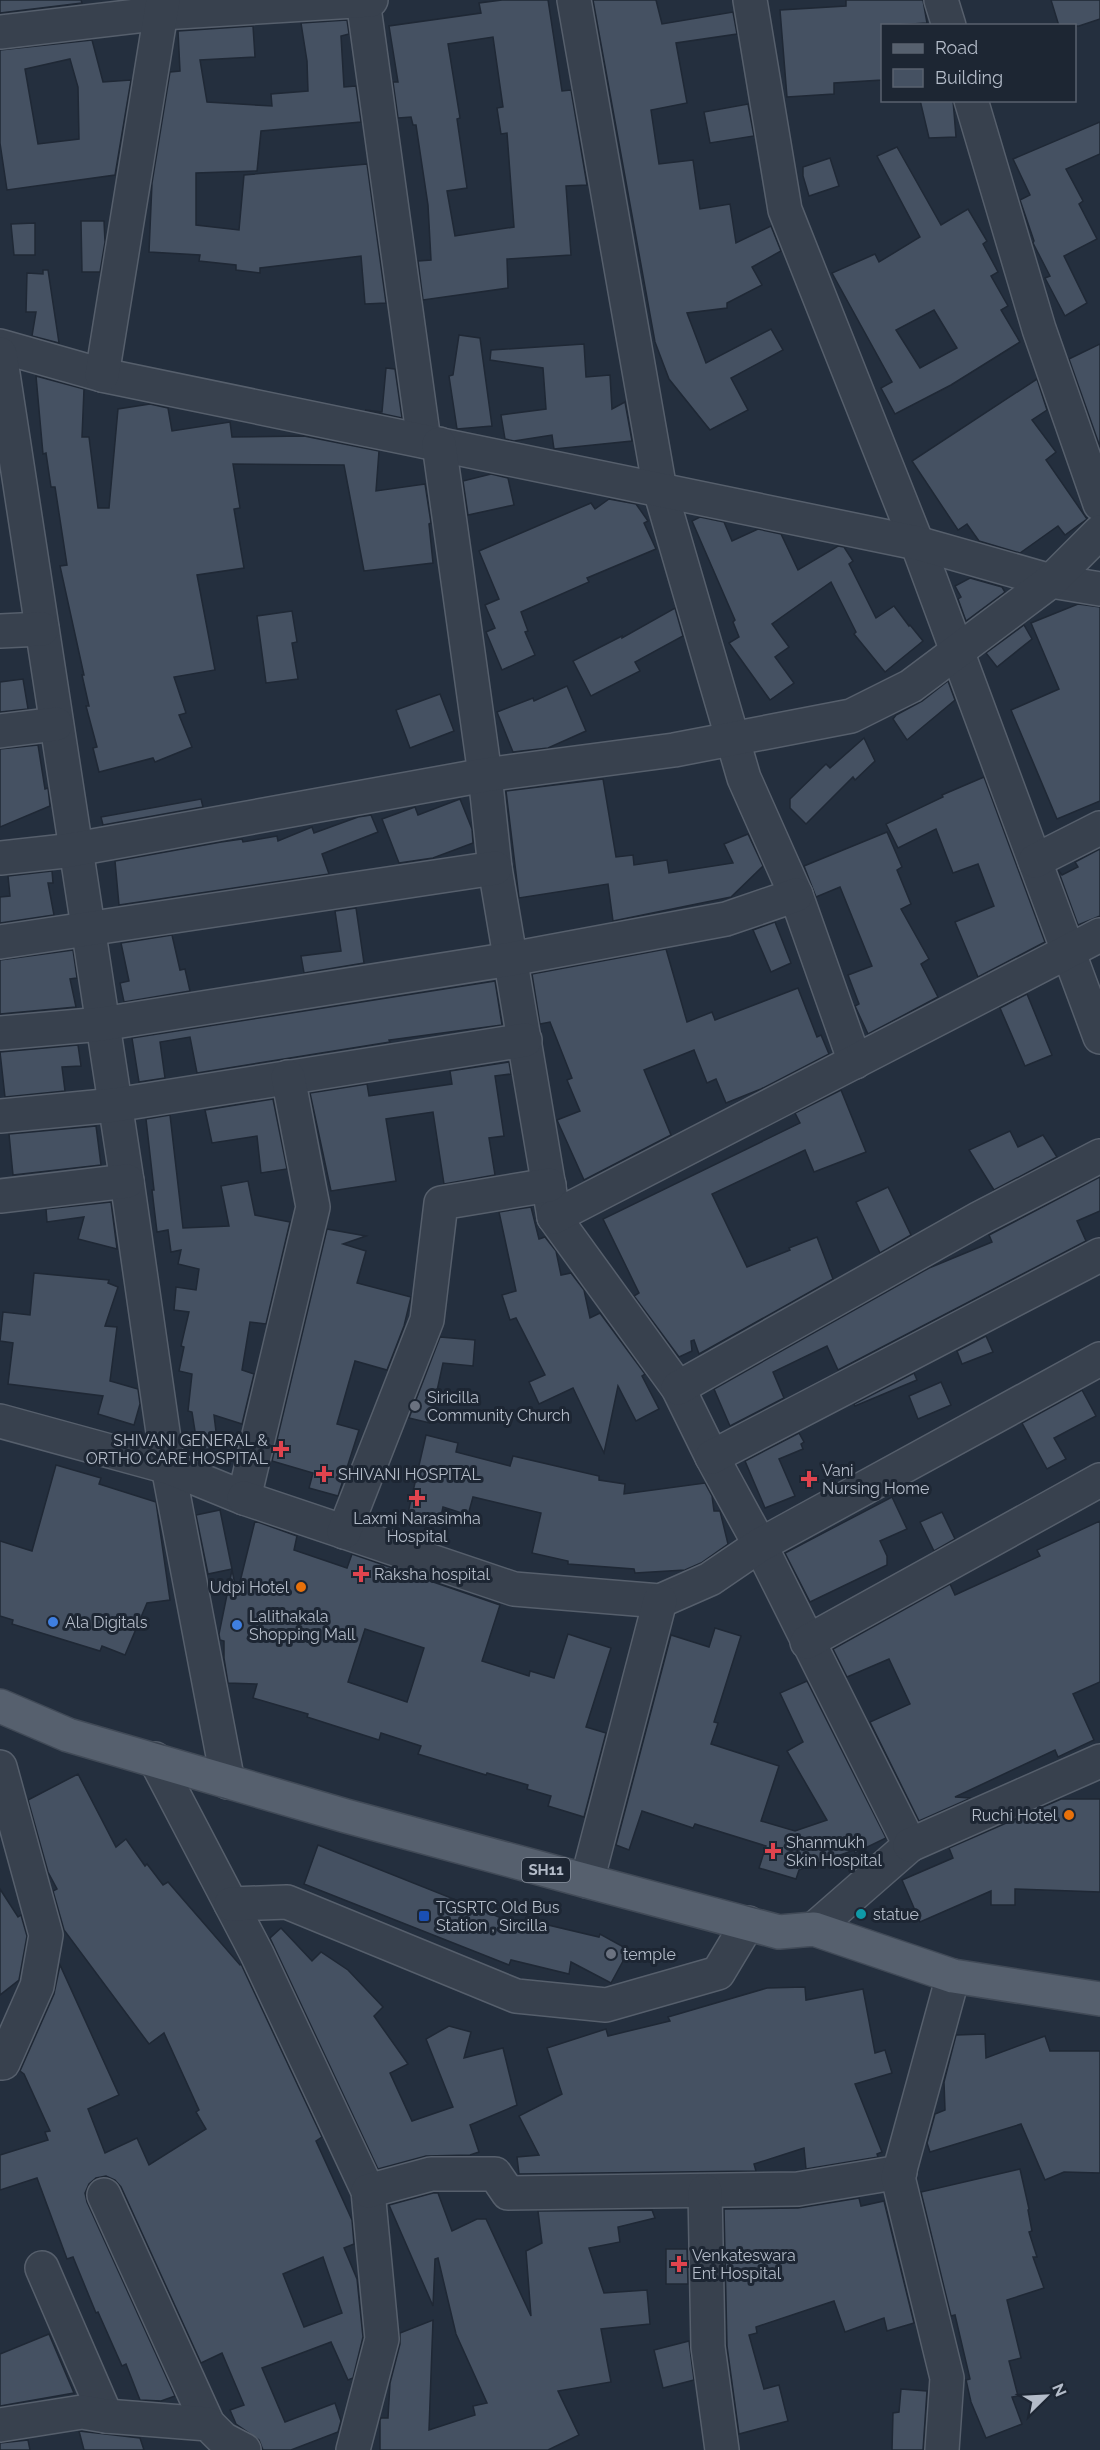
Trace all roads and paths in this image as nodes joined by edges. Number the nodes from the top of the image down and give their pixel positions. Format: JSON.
{"nodes":[{"id":1,"x":366,"y":0,"type":"edge"},
{"id":2,"x":574,"y":0,"type":"edge"},
{"id":3,"x":750,"y":0,"type":"edge"},
{"id":4,"x":941,"y":0,"type":"edge"},
{"id":5,"x":162,"y":7,"type":"edge"},
{"id":6,"x":948,"y":24,"type":"edge"},
{"id":7,"x":0,"y":32,"type":"edge"},
{"id":8,"x":972,"y":102,"type":"edge"},
{"id":9,"x":0,"y":346,"type":"edge"},
{"id":10,"x":0,"y":354,"type":"edge"},
{"id":11,"x":102,"y":375,"type":"junction"},
{"id":12,"x":431,"y":443,"type":"junction"},
{"id":13,"x":660,"y":490,"type":"junction"},
{"id":14,"x":1100,"y":504,"type":"edge"},
{"id":15,"x":13,"y":529,"type":"edge"},
{"id":16,"x":1100,"y":532,"type":"edge"},
{"id":17,"x":917,"y":543,"type":"junction"},
{"id":18,"x":1051,"y":581,"type":"junction"},
{"id":19,"x":1100,"y":589,"type":"edge"},
{"id":20,"x":42,"y":628,"type":"junction"},
{"id":21,"x":0,"y":631,"type":"edge"},
{"id":22,"x":957,"y":651,"type":"junction"},
{"id":23,"x":56,"y":724,"type":"junction"},
{"id":24,"x":0,"y":731,"type":"edge"},
{"id":25,"x":732,"y":739,"type":"junction"},
{"id":26,"x":485,"y":775,"type":"junction"},
{"id":27,"x":1100,"y":828,"type":"edge"},
{"id":28,"x":76,"y":849,"type":"junction"},
{"id":29,"x":0,"y":858,"type":"edge"},
{"id":30,"x":1035,"y":861,"type":"junction"},
{"id":31,"x":495,"y":868,"type":"junction"},
{"id":32,"x":796,"y":895,"type":"junction"},
{"id":33,"x":88,"y":930,"type":"junction"},
{"id":34,"x":1100,"y":936,"type":"edge"},
{"id":35,"x":0,"y":942,"type":"edge"},
{"id":36,"x":1068,"y":952,"type":"junction"},
{"id":37,"x":511,"y":958,"type":"junction"},
{"id":38,"x":102,"y":1024,"type":"junction"},
{"id":39,"x":0,"y":1033,"type":"edge"},
{"id":40,"x":1100,"y":1037,"type":"edge"},
{"id":41,"x":525,"y":1040,"type":"junction"},
{"id":42,"x":855,"y":1062,"type":"junction"},
{"id":43,"x":288,"y":1077,"type":"junction"},
{"id":44,"x":114,"y":1105,"type":"junction"},
{"id":45,"x":0,"y":1116,"type":"edge"},
{"id":46,"x":1100,"y":1156,"type":"edge"},
{"id":47,"x":127,"y":1181,"type":"junction"},
{"id":48,"x":0,"y":1196,"type":"edge"},
{"id":49,"x":551,"y":1201,"type":"junction"},
{"id":50,"x":1100,"y":1255,"type":"edge"},
{"id":51,"x":1100,"y":1359,"type":"edge"},
{"id":52,"x":678,"y":1388,"type":"junction"},
{"id":53,"x":0,"y":1421,"type":"edge"},
{"id":54,"x":712,"y":1457,"type":"junction"},
{"id":55,"x":168,"y":1467,"type":"junction"},
{"id":56,"x":1100,"y":1480,"type":"edge"},
{"id":57,"x":244,"y":1498,"type":"junction"},
{"id":58,"x":344,"y":1532,"type":"junction"},
{"id":59,"x":760,"y":1545,"type":"junction"},
{"id":60,"x":660,"y":1601,"type":"junction"},
{"id":61,"x":807,"y":1642,"type":"junction"},
{"id":62,"x":0,"y":1706,"type":"edge"},
{"id":63,"x":155,"y":1759,"type":"junction"},
{"id":64,"x":1100,"y":1761,"type":"edge"},
{"id":65,"x":0,"y":1767,"type":"edge"},
{"id":66,"x":228,"y":1782,"type":"junction"},
{"id":67,"x":910,"y":1845,"type":"junction"},
{"id":68,"x":587,"y":1881,"type":"junction"},
{"id":69,"x":231,"y":1904,"type":"junction"},
{"id":70,"x":748,"y":1923,"type":"junction"},
{"id":71,"x":814,"y":1929,"type":"junction"},
{"id":72,"x":953,"y":1976,"type":"junction"},
{"id":73,"x":1100,"y":1999,"type":"edge"},
{"id":74,"x":0,"y":2064,"type":"edge"},
{"id":75,"x":900,"y":2172,"type":"junction"},
{"id":76,"x":368,"y":2191,"type":"junction"},
{"id":77,"x":705,"y":2191,"type":"junction"},
{"id":78,"x":104,"y":2195,"type":"dead end"},
{"id":79,"x":42,"y":2268,"type":"dead end"},
{"id":80,"x":106,"y":2416,"type":"junction"},
{"id":81,"x":208,"y":2424,"type":"junction"},
{"id":82,"x":0,"y":2425,"type":"edge"},
{"id":83,"x":244,"y":2450,"type":"edge"},
{"id":84,"x":353,"y":2450,"type":"edge"},
{"id":85,"x":722,"y":2450,"type":"edge"},
{"id":86,"x":942,"y":2450,"type":"edge"}],
"edges":[{"from":1,"to":5,"type":"street"},
{"from":1,"to":12,"type":"street"},
{"from":2,"to":13,"type":"street"},
{"from":3,"to":17,"type":"street"},
{"from":4,"to":6,"type":"street"},
{"from":5,"to":7,"type":"street"},
{"from":5,"to":11,"type":"street"},
{"from":8,"to":14,"type":"street"},
{"from":9,"to":11,"type":"street"},
{"from":10,"to":15,"type":"street"},
{"from":11,"to":12,"type":"street"},
{"from":12,"to":13,"type":"street"},
{"from":12,"to":26,"type":"street"},
{"from":13,"to":17,"type":"street"},
{"from":13,"to":25,"type":"street"},
{"from":15,"to":20,"type":"street"},
{"from":16,"to":18,"type":"street"},
{"from":17,"to":18,"type":"street"},
{"from":17,"to":22,"type":"street"},
{"from":18,"to":19,"type":"street"},
{"from":18,"to":22,"type":"street"},
{"from":20,"to":21,"type":"street"},
{"from":20,"to":23,"type":"street"},
{"from":22,"to":25,"type":"street"},
{"from":22,"to":30,"type":"street"},
{"from":23,"to":24,"type":"street"},
{"from":23,"to":28,"type":"street"},
{"from":25,"to":26,"type":"street"},
{"from":25,"to":32,"type":"street"},
{"from":26,"to":28,"type":"street"},
{"from":26,"to":31,"type":"street"},
{"from":27,"to":30,"type":"street"},
{"from":28,"to":29,"type":"street"},
{"from":28,"to":33,"type":"street"},
{"from":30,"to":36,"type":"street"},
{"from":31,"to":33,"type":"street"},
{"from":31,"to":37,"type":"street"},
{"from":32,"to":37,"type":"street"},
{"from":32,"to":42,"type":"street"},
{"from":33,"to":35,"type":"street"},
{"from":33,"to":38,"type":"street"},
{"from":34,"to":36,"type":"street"},
{"from":36,"to":40,"type":"street"},
{"from":36,"to":42,"type":"street"},
{"from":37,"to":38,"type":"street"},
{"from":37,"to":41,"type":"street"},
{"from":38,"to":39,"type":"street"},
{"from":38,"to":44,"type":"street"},
{"from":41,"to":43,"type":"street"},
{"from":41,"to":49,"type":"street"},
{"from":42,"to":49,"type":"street"},
{"from":43,"to":44,"type":"street"},
{"from":43,"to":57,"type":"street"},
{"from":44,"to":45,"type":"street"},
{"from":44,"to":47,"type":"street"},
{"from":46,"to":52,"type":"street"},
{"from":47,"to":48,"type":"street"},
{"from":47,"to":55,"type":"street"},
{"from":49,"to":52,"type":"street"},
{"from":49,"to":58,"type":"street"},
{"from":50,"to":54,"type":"street"},
{"from":51,"to":59,"type":"street"},
{"from":52,"to":54,"type":"street"},
{"from":53,"to":55,"type":"street"},
{"from":54,"to":59,"type":"street"},
{"from":55,"to":57,"type":"street"},
{"from":55,"to":66,"type":"street"},
{"from":56,"to":61,"type":"street"},
{"from":57,"to":58,"type":"street"},
{"from":58,"to":60,"type":"street"},
{"from":59,"to":60,"type":"street"},
{"from":59,"to":61,"type":"street"},
{"from":60,"to":68,"type":"street"},
{"from":61,"to":67,"type":"street"},
{"from":62,"to":63,"type":"main road","number":"SH11"},
{"from":63,"to":66,"type":"main road","number":"SH11"},
{"from":63,"to":69,"type":"street"},
{"from":64,"to":67,"type":"street"},
{"from":65,"to":74,"type":"street"},
{"from":66,"to":68,"type":"main road","number":"SH11"},
{"from":67,"to":71,"type":"street"},
{"from":68,"to":70,"type":"main road","number":"SH11"},
{"from":69,"to":70,"type":"street"},
{"from":69,"to":76,"type":"street"},
{"from":70,"to":71,"type":"main road","number":"SH11"},
{"from":71,"to":72,"type":"main road","number":"SH11"},
{"from":72,"to":73,"type":"main road","number":"SH11"},
{"from":72,"to":75,"type":"street"},
{"from":75,"to":77,"type":"street"},
{"from":75,"to":86,"type":"street"},
{"from":76,"to":77,"type":"street"},
{"from":76,"to":84,"type":"street"},
{"from":77,"to":85,"type":"street"},
{"from":78,"to":81,"type":"street"},
{"from":79,"to":80,"type":"street"},
{"from":80,"to":81,"type":"street"},
{"from":80,"to":82,"type":"street"},
{"from":81,"to":83,"type":"street"}]}
